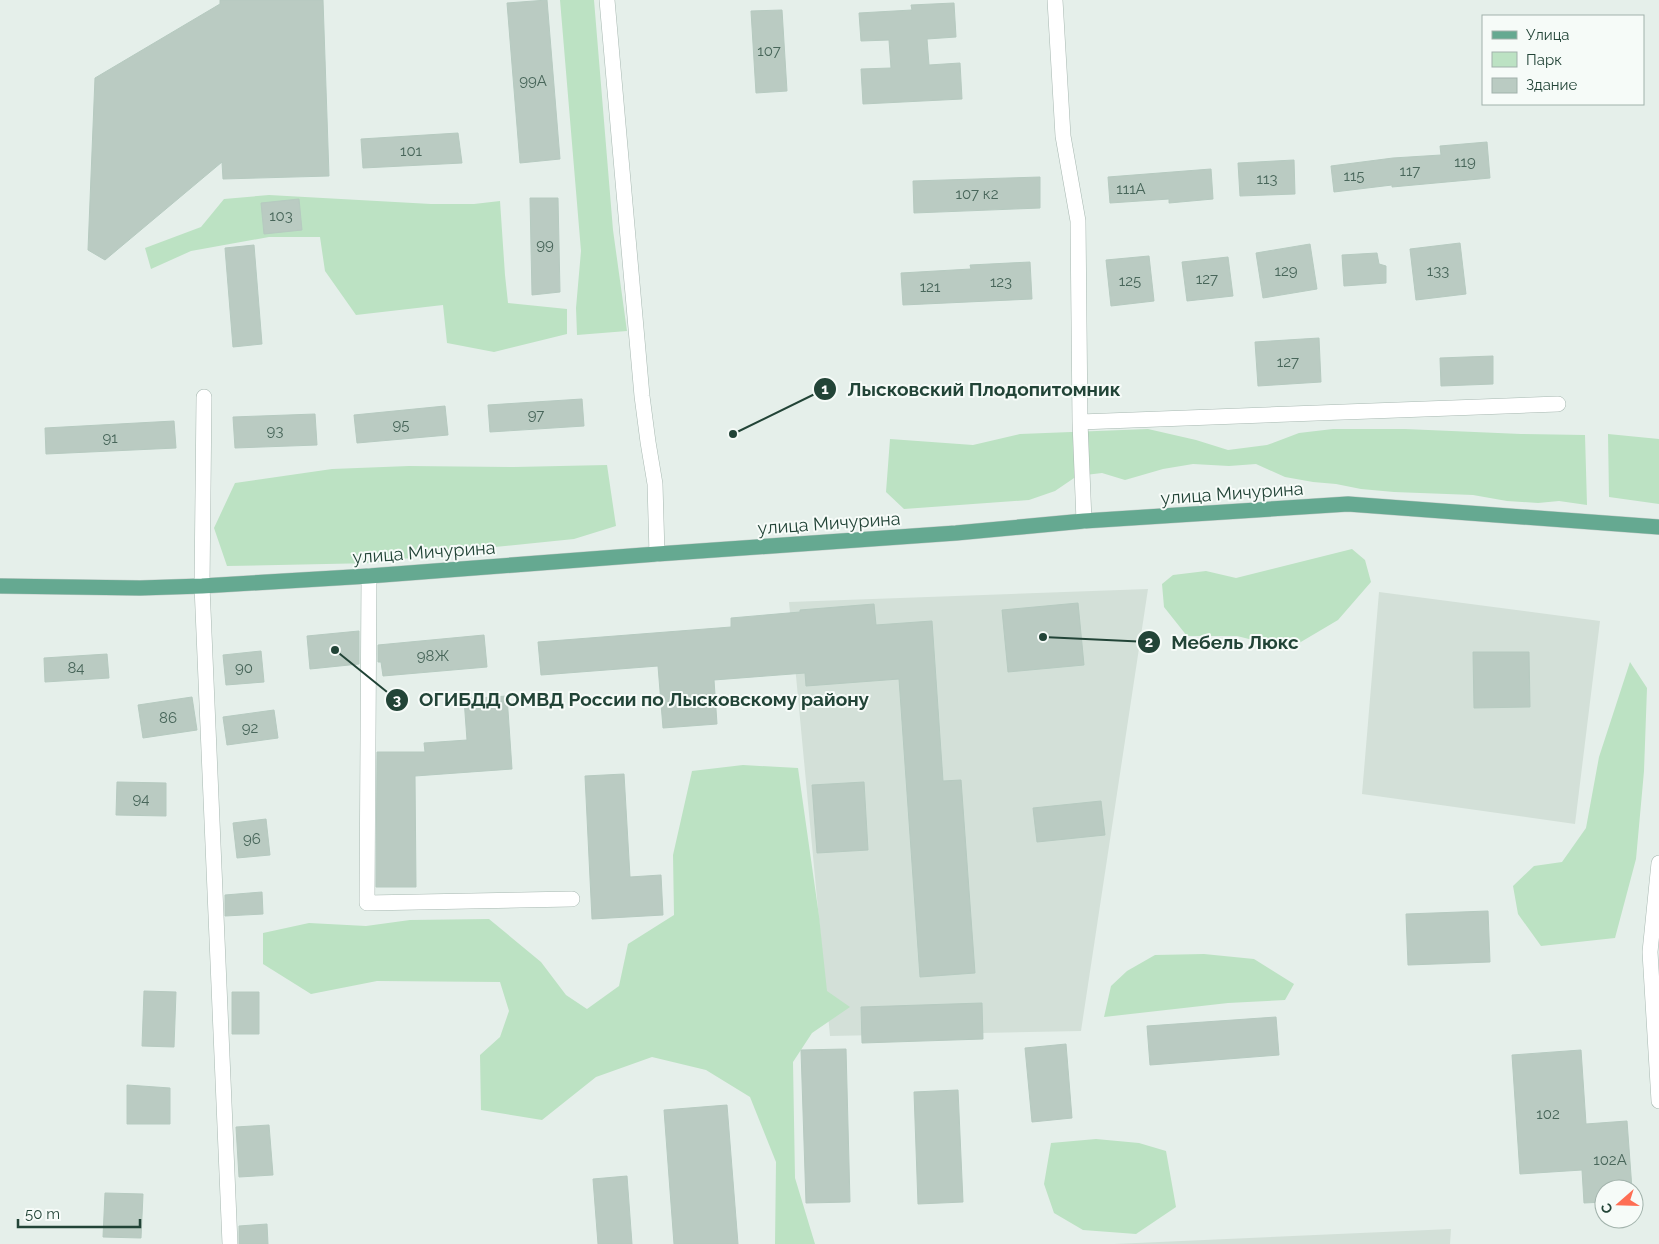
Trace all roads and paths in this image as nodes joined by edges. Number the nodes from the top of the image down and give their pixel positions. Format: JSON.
{"nodes":[{"id":1,"x":607,"y":0,"type":"edge"},
{"id":2,"x":1055,"y":0,"type":"edge"},
{"id":3,"x":204,"y":397,"type":"dead end"},
{"id":4,"x":1558,"y":404,"type":"dead end"},
{"id":5,"x":1080,"y":422,"type":"junction"},
{"id":6,"x":1084,"y":521,"type":"junction"},
{"id":7,"x":1659,"y":527,"type":"edge"},
{"id":8,"x":657,"y":554,"type":"junction"},
{"id":9,"x":369,"y":576,"type":"junction"},
{"id":10,"x":0,"y":586,"type":"edge"},
{"id":11,"x":202,"y":586,"type":"junction"},
{"id":12,"x":1659,"y":863,"type":"edge"},
{"id":13,"x":572,"y":899,"type":"dead end"},
{"id":14,"x":1659,"y":1101,"type":"edge"},
{"id":15,"x":230,"y":1244,"type":"edge"}],
"edges":[{"from":1,"to":8,"type":"street"},
{"from":2,"to":5,"type":"street"},
{"from":3,"to":11,"type":"street"},
{"from":4,"to":5,"type":"street"},
{"from":5,"to":6,"type":"street"},
{"from":6,"to":7,"type":"main road","name":"улица Мичурина"},
{"from":6,"to":8,"type":"main road","name":"улица Мичурина"},
{"from":8,"to":9,"type":"main road","name":"улица Мичурина"},
{"from":9,"to":11,"type":"main road","name":"улица Мичурина"},
{"from":9,"to":13,"type":"street"},
{"from":10,"to":11,"type":"main road","name":"улица Мичурина"},
{"from":11,"to":15,"type":"street"},
{"from":12,"to":14,"type":"street"}]}
